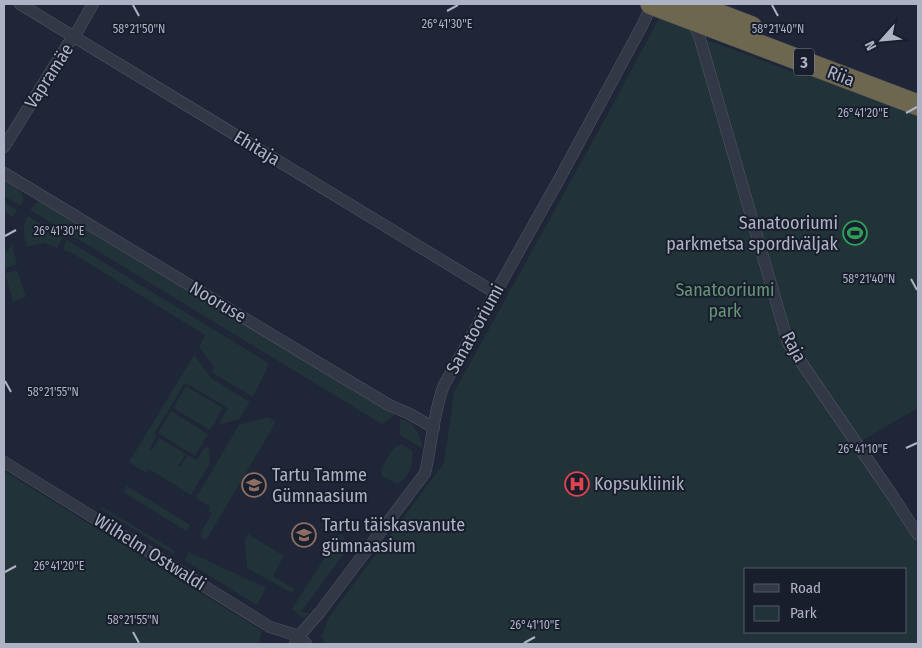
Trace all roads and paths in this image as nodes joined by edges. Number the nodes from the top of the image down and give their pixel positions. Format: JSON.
{"nodes":[{"id":1,"x":20,"y":4,"type":"edge"},
{"id":2,"x":93,"y":4,"type":"edge"},
{"id":3,"x":652,"y":4,"type":"edge"},
{"id":4,"x":690,"y":11,"type":"edge"},
{"id":5,"x":74,"y":36,"type":"junction"},
{"id":6,"x":918,"y":91,"type":"edge"},
{"id":7,"x":918,"y":105,"type":"edge"},
{"id":8,"x":4,"y":147,"type":"edge"},
{"id":9,"x":4,"y":173,"type":"edge"},
{"id":10,"x":494,"y":292,"type":"junction"},
{"id":11,"x":434,"y":428,"type":"junction"},
{"id":12,"x":4,"y":462,"type":"edge"},
{"id":13,"x":918,"y":535,"type":"edge"},
{"id":14,"x":300,"y":641,"type":"edge"}],
"edges":[{"from":1,"to":5,"type":"street","name":"Ehitaja"},
{"from":2,"to":5,"type":"street","name":"Vapramäe"},
{"from":3,"to":4,"type":"highway","name":"Riia","number":"3"},
{"from":3,"to":10,"type":"street","name":"Sanatooriumi"},
{"from":4,"to":6,"type":"highway","name":"Riia","number":"3"},
{"from":4,"to":7,"type":"highway","name":"Riia","number":"3"},
{"from":4,"to":13,"type":"street","name":"Raja"},
{"from":5,"to":8,"type":"street","name":"Vapramäe"},
{"from":5,"to":10,"type":"street","name":"Ehitaja"},
{"from":9,"to":11,"type":"street","name":"Nooruse"},
{"from":10,"to":11,"type":"street","name":"Sanatooriumi"},
{"from":11,"to":14,"type":"street","name":"Sanatooriumi"},
{"from":12,"to":14,"type":"street","name":"Wilhelm Ostwaldi"}]}
